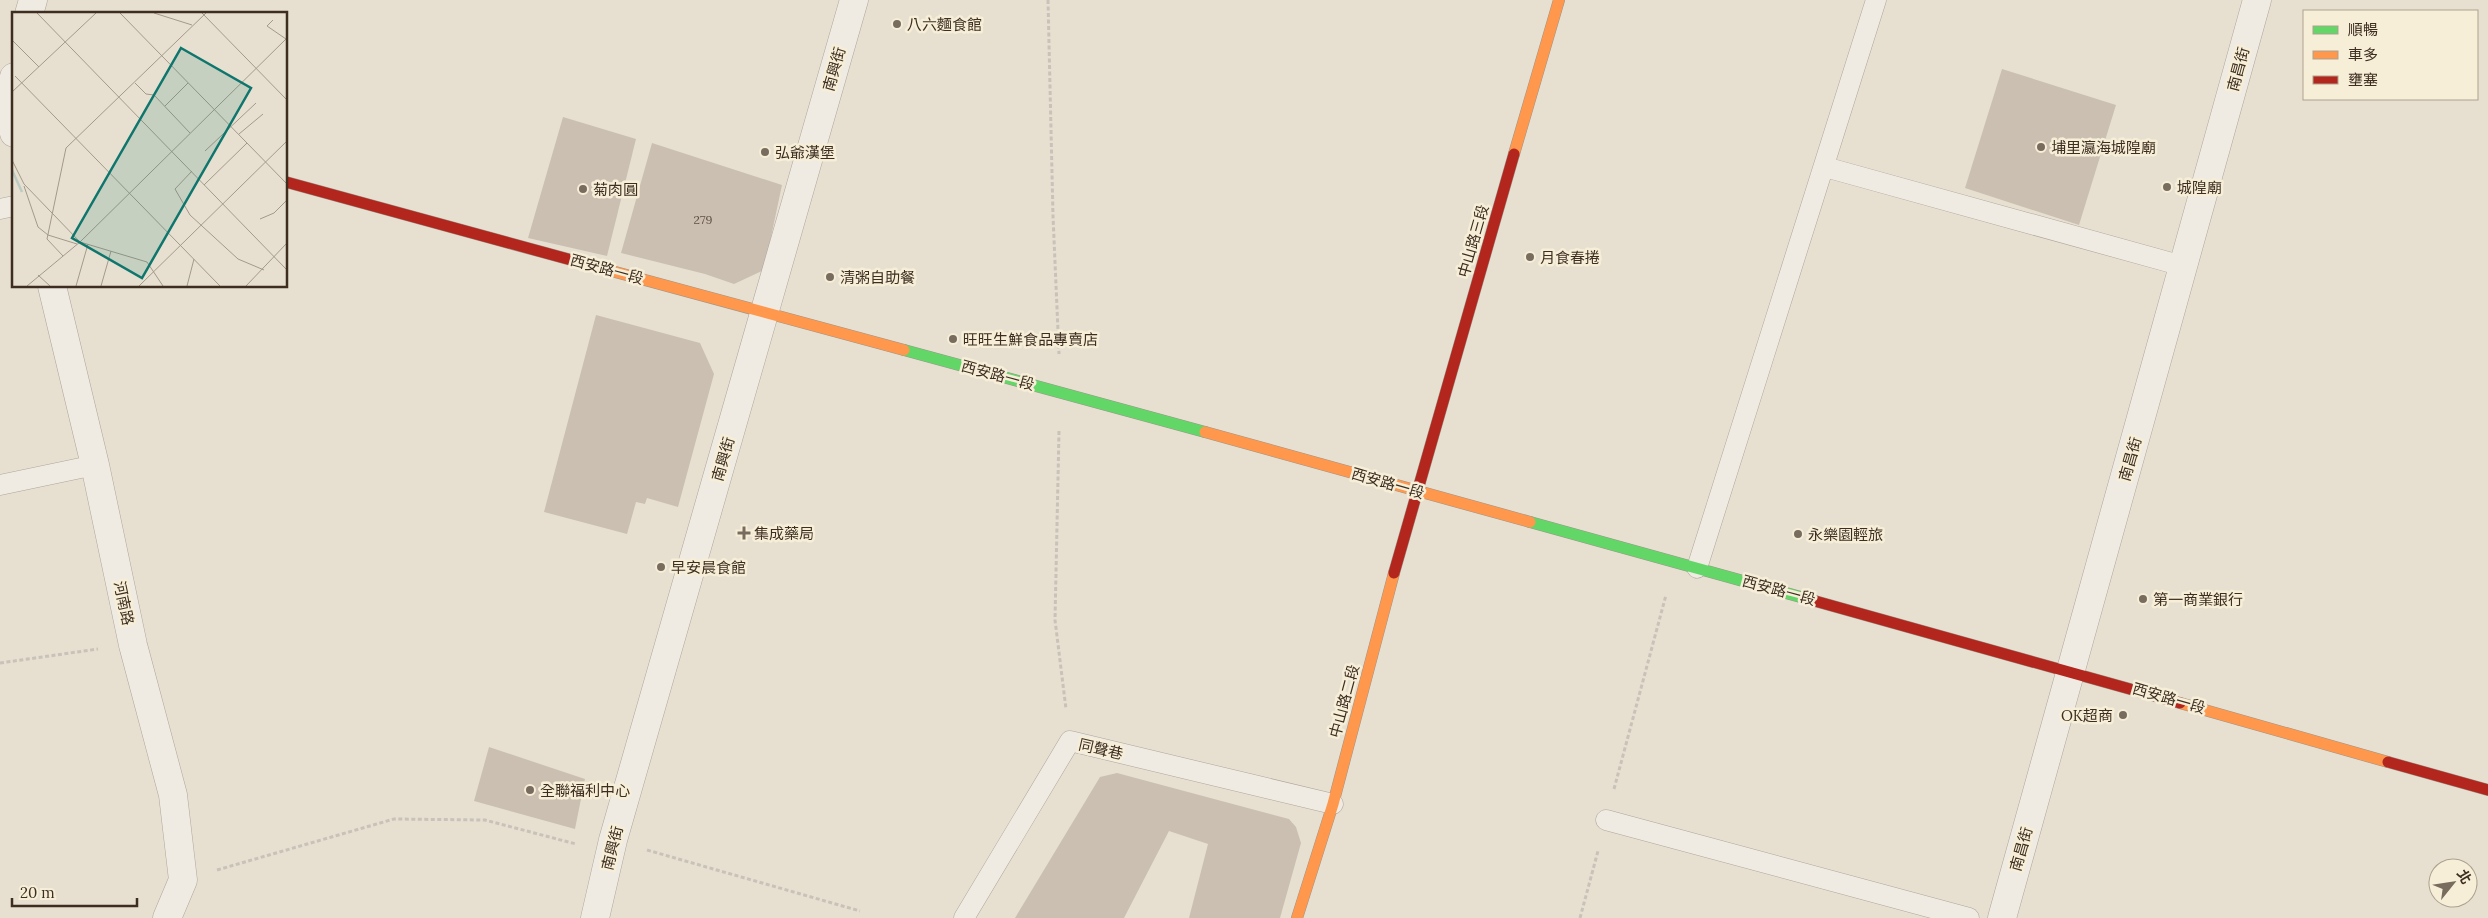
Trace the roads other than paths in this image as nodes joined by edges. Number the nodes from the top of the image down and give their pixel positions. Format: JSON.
{"nodes":[{"id":1,"x":854,"y":0,"type":"edge"},
{"id":2,"x":1559,"y":0,"type":"edge"},
{"id":3,"x":1876,"y":0,"type":"edge"},
{"id":4,"x":2257,"y":0,"type":"edge"},
{"id":5,"x":12,"y":85,"type":"edge"},
{"id":6,"x":7,"y":106,"type":"edge"},
{"id":7,"x":12,"y":126,"type":"edge"},
{"id":8,"x":1825,"y":167,"type":"junction"},
{"id":9,"x":288,"y":183,"type":"edge"},
{"id":10,"x":2183,"y":266,"type":"junction"},
{"id":11,"x":52,"y":288,"type":"edge"},
{"id":12,"x":765,"y":312,"type":"junction"},
{"id":13,"x":95,"y":465,"type":"junction"},
{"id":14,"x":0,"y":485,"type":"edge"},
{"id":15,"x":1416,"y":491,"type":"junction"},
{"id":16,"x":1698,"y":568,"type":"junction"},
{"id":17,"x":2071,"y":671,"type":"junction"},
{"id":18,"x":2488,"y":790,"type":"edge"},
{"id":19,"x":1333,"y":804,"type":"junction"},
{"id":20,"x":1606,"y":820,"type":"road end"},
{"id":21,"x":167,"y":918,"type":"edge"},
{"id":22,"x":595,"y":918,"type":"edge"},
{"id":23,"x":964,"y":918,"type":"edge"},
{"id":24,"x":1297,"y":918,"type":"edge"},
{"id":25,"x":1969,"y":918,"type":"edge"},
{"id":26,"x":2002,"y":918,"type":"edge"}],
"edges":[{"from":1,"to":12,"type":"street","name":"南興街"},
{"from":2,"to":15,"type":"street","name":"中山路三段"},
{"from":3,"to":8,"type":"lane"},
{"from":4,"to":10,"type":"street","name":"南昌街"},
{"from":5,"to":6,"type":"street"},
{"from":6,"to":7,"type":"street"},
{"from":8,"to":10,"type":"lane"},
{"from":8,"to":16,"type":"lane"},
{"from":9,"to":12,"type":"street","name":"西安路一段"},
{"from":10,"to":17,"type":"street","name":"南昌街"},
{"from":11,"to":13,"type":"street","name":"河南路"},
{"from":12,"to":15,"type":"street","name":"西安路一段"},
{"from":12,"to":22,"type":"street","name":"南興街"},
{"from":13,"to":14,"type":"lane"},
{"from":13,"to":21,"type":"street","name":"河南路"},
{"from":15,"to":16,"type":"street","name":"西安路一段"},
{"from":15,"to":19,"type":"street","name":"中山路二段"},
{"from":16,"to":17,"type":"street","name":"西安路一段"},
{"from":17,"to":18,"type":"street","name":"西安路一段"},
{"from":17,"to":26,"type":"street","name":"南昌街"},
{"from":19,"to":23,"type":"lane","name":"同聲巷"},
{"from":19,"to":24,"type":"street","name":"中山路二段"},
{"from":20,"to":25,"type":"lane"}]}
